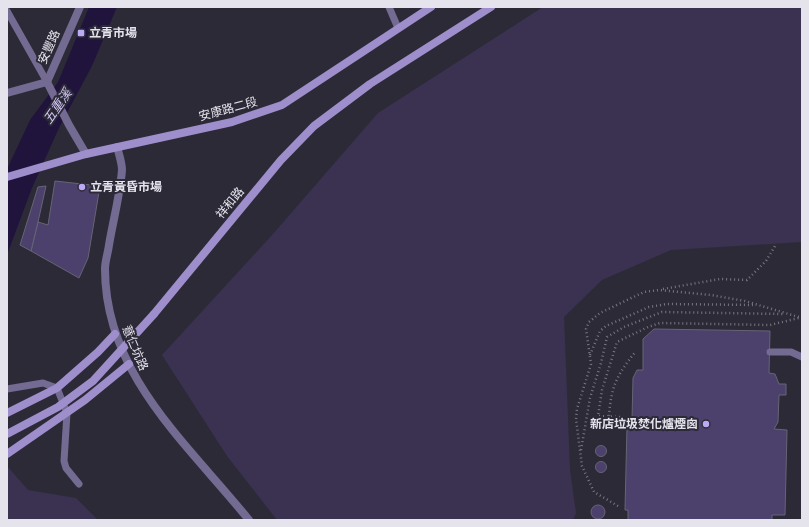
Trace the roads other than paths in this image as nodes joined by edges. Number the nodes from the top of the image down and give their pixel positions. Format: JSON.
{"nodes":[{"id":1,"x":80,"y":7,"type":"edge"},
{"id":2,"x":389,"y":7,"type":"edge"},
{"id":3,"x":431,"y":7,"type":"edge"},
{"id":4,"x":491,"y":7,"type":"edge"},
{"id":5,"x":7,"y":11,"type":"edge"},
{"id":6,"x":398,"y":28,"type":"junction"},
{"id":7,"x":47,"y":82,"type":"junction"},
{"id":8,"x":7,"y":93,"type":"edge"},
{"id":9,"x":117,"y":147,"type":"junction"},
{"id":10,"x":86,"y":154,"type":"junction"},
{"id":11,"x":7,"y":177,"type":"edge"},
{"id":12,"x":115,"y":334,"type":"junction"},
{"id":13,"x":770,"y":352,"type":"dead end"},
{"id":14,"x":802,"y":357,"type":"edge"},
{"id":15,"x":129,"y":364,"type":"junction"},
{"id":16,"x":57,"y":388,"type":"junction"},
{"id":17,"x":7,"y":389,"type":"edge"},
{"id":18,"x":7,"y":413,"type":"edge"},
{"id":19,"x":67,"y":413,"type":"junction"},
{"id":20,"x":7,"y":434,"type":"edge"},
{"id":21,"x":7,"y":454,"type":"edge"},
{"id":22,"x":78,"y":484,"type":"dead end"},
{"id":23,"x":250,"y":520,"type":"edge"}],
"edges":[{"from":1,"to":7,"type":"street","name":"安豐路"},
{"from":2,"to":6,"type":"lane"},
{"from":3,"to":6,"type":"main road","name":"安康路二段"},
{"from":4,"to":20,"type":"main road","name":"祥和路","bridge":true},
{"from":5,"to":7,"type":"lane"},
{"from":6,"to":9,"type":"main road","name":"安康路二段"},
{"from":7,"to":8,"type":"street","name":"安豐路"},
{"from":7,"to":10,"type":"street"},
{"from":9,"to":10,"type":"main road","name":"安康路二段"},
{"from":9,"to":12,"type":"street","name":"薏仁坑路"},
{"from":10,"to":11,"type":"main road","name":"安康路二段"},
{"from":12,"to":15,"type":"street","name":"薏仁坑路"},
{"from":12,"to":16,"type":"main road"},
{"from":13,"to":14,"type":"lane"},
{"from":15,"to":19,"type":"main road"},
{"from":15,"to":23,"type":"street","name":"薏仁坑路"},
{"from":16,"to":17,"type":"lane"},
{"from":16,"to":18,"type":"main road"},
{"from":16,"to":19,"type":"lane"},
{"from":19,"to":21,"type":"main road"},
{"from":19,"to":22,"type":"lane"}]}
